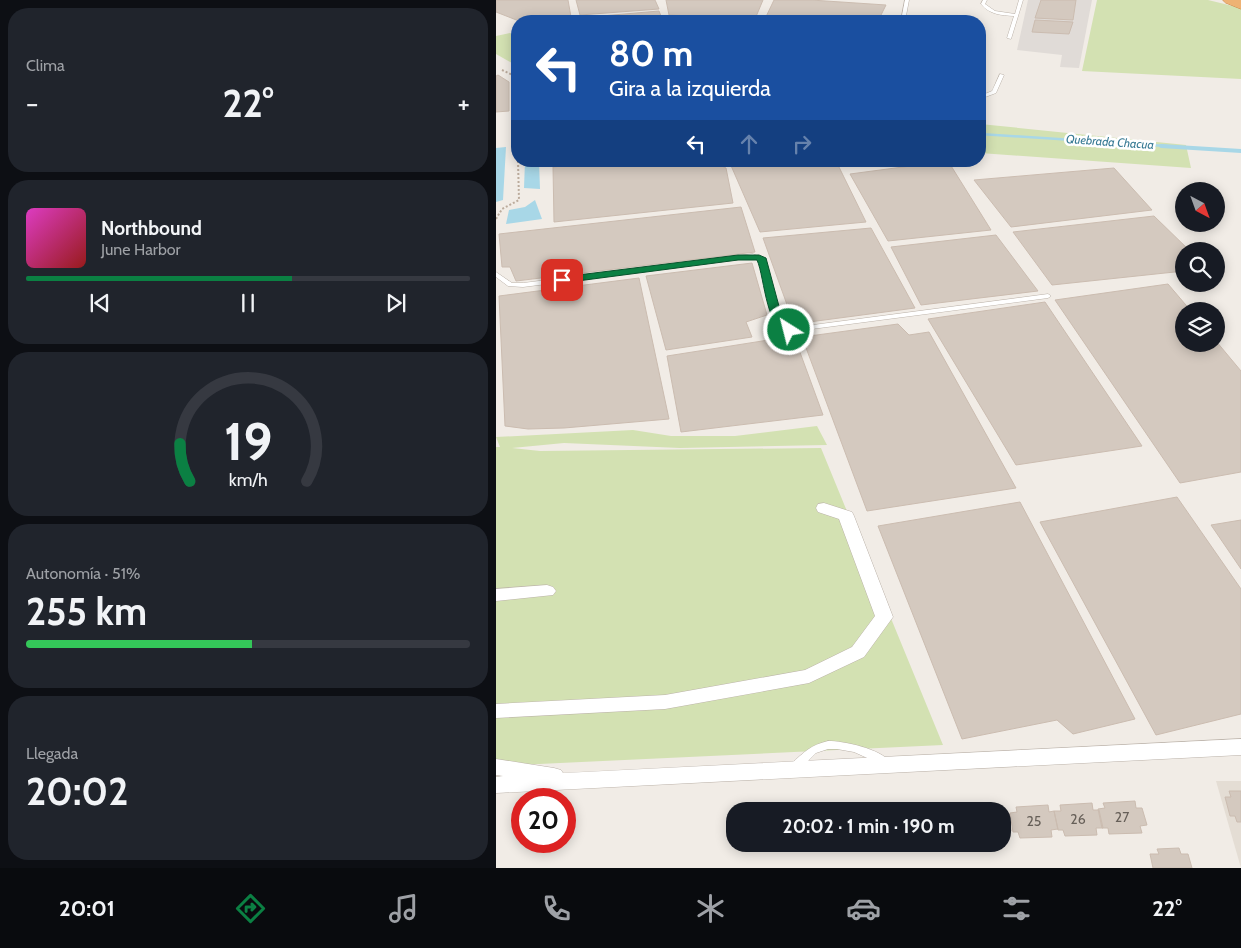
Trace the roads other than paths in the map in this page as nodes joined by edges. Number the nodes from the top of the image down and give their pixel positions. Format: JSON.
{"nodes":[{"id":1,"x":907,"y":0,"type":"edge"},
{"id":2,"x":985,"y":0,"type":"edge"},
{"id":3,"x":1021,"y":0,"type":"edge"},
{"id":4,"x":1231,"y":0,"type":"edge"},
{"id":5,"x":1241,"y":4,"type":"edge"},
{"id":6,"x":904,"y":15,"type":"edge"},
{"id":7,"x":1016,"y":15,"type":"junction"},
{"id":8,"x":1009,"y":38,"type":"dead end"},
{"id":9,"x":1002,"y":75,"type":"dead end"},
{"id":10,"x":986,"y":95,"type":"edge"},
{"id":11,"x":496,"y":274,"type":"edge"},
{"id":12,"x":1048,"y":296,"type":"dead end"},
{"id":13,"x":824,"y":508,"type":"dead end"},
{"id":14,"x":547,"y":591,"type":"dead end"},
{"id":15,"x":496,"y":596,"type":"edge"},
{"id":16,"x":496,"y":711,"type":"edge"},
{"id":17,"x":1241,"y":747,"type":"edge"},
{"id":18,"x":496,"y":767,"type":"edge"},
{"id":19,"x":582,"y":781,"type":"junction"},
{"id":20,"x":496,"y":785,"type":"edge"}],
"edges":[{"from":1,"to":6,"type":"lane"},
{"from":2,"to":7,"type":"lane"},
{"from":3,"to":7,"type":"lane"},
{"from":4,"to":5,"type":"highway"},
{"from":7,"to":8,"type":"lane"},
{"from":9,"to":10,"type":"lane"},
{"from":11,"to":12,"type":"lane"},
{"from":13,"to":16,"type":"street"},
{"from":14,"to":15,"type":"street"},
{"from":17,"to":19,"type":"street"},
{"from":18,"to":19,"type":"street"},
{"from":19,"to":20,"type":"street"}]}
